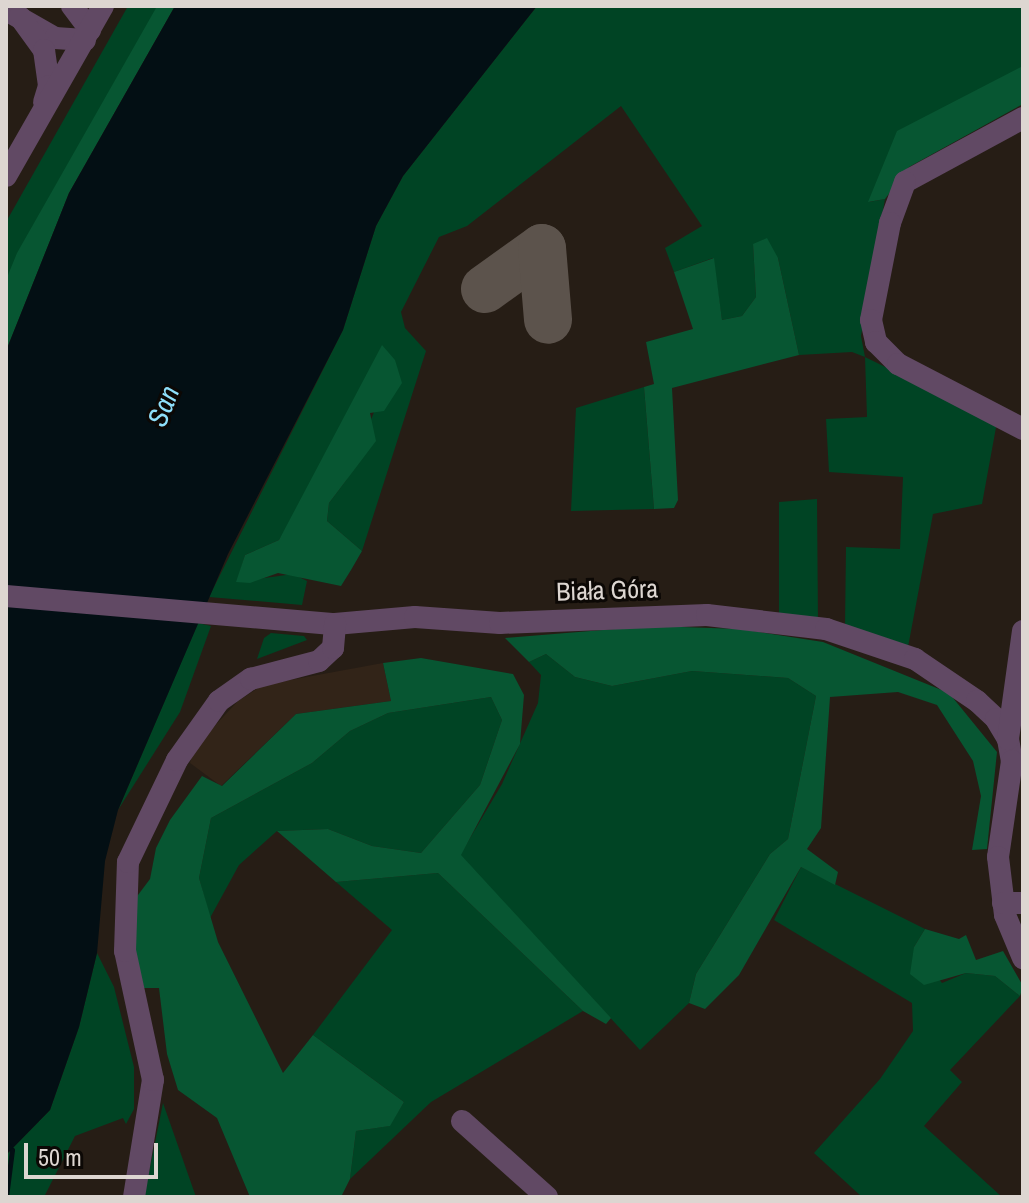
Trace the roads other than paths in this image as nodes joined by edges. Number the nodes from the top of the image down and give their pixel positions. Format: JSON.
{"nodes":[{"id":1,"x":72,"y":6,"type":"edge"},
{"id":2,"x":103,"y":6,"type":"edge"},
{"id":3,"x":13,"y":14,"type":"edge"},
{"id":4,"x":88,"y":35,"type":"junction"},
{"id":5,"x":1023,"y":118,"type":"edge"},
{"id":6,"x":40,"y":119,"type":"junction"},
{"id":7,"x":6,"y":176,"type":"edge"},
{"id":8,"x":1023,"y":429,"type":"edge"},
{"id":9,"x":6,"y":596,"type":"edge"},
{"id":10,"x":335,"y":624,"type":"junction"},
{"id":11,"x":1023,"y":631,"type":"edge"},
{"id":12,"x":1008,"y":739,"type":"junction"},
{"id":13,"x":1013,"y":903,"type":"edge"},
{"id":14,"x":1023,"y":958,"type":"edge"},
{"id":15,"x":462,"y":1121,"type":"dead end"},
{"id":16,"x":134,"y":1197,"type":"edge"},
{"id":17,"x":547,"y":1197,"type":"edge"}],
"edges":[{"from":1,"to":4,"type":"street"},
{"from":2,"to":4,"type":"street"},
{"from":3,"to":4,"type":"street"},
{"from":3,"to":6,"type":"street"},
{"from":4,"to":6,"type":"street"},
{"from":5,"to":8,"type":"street"},
{"from":6,"to":7,"type":"street"},
{"from":9,"to":10,"type":"street","name":"Biała Góra"},
{"from":10,"to":12,"type":"street","name":"Biała Góra"},
{"from":10,"to":16,"type":"street"},
{"from":11,"to":12,"type":"street"},
{"from":12,"to":13,"type":"street"},
{"from":13,"to":14,"type":"street"},
{"from":15,"to":17,"type":"street"}]}
